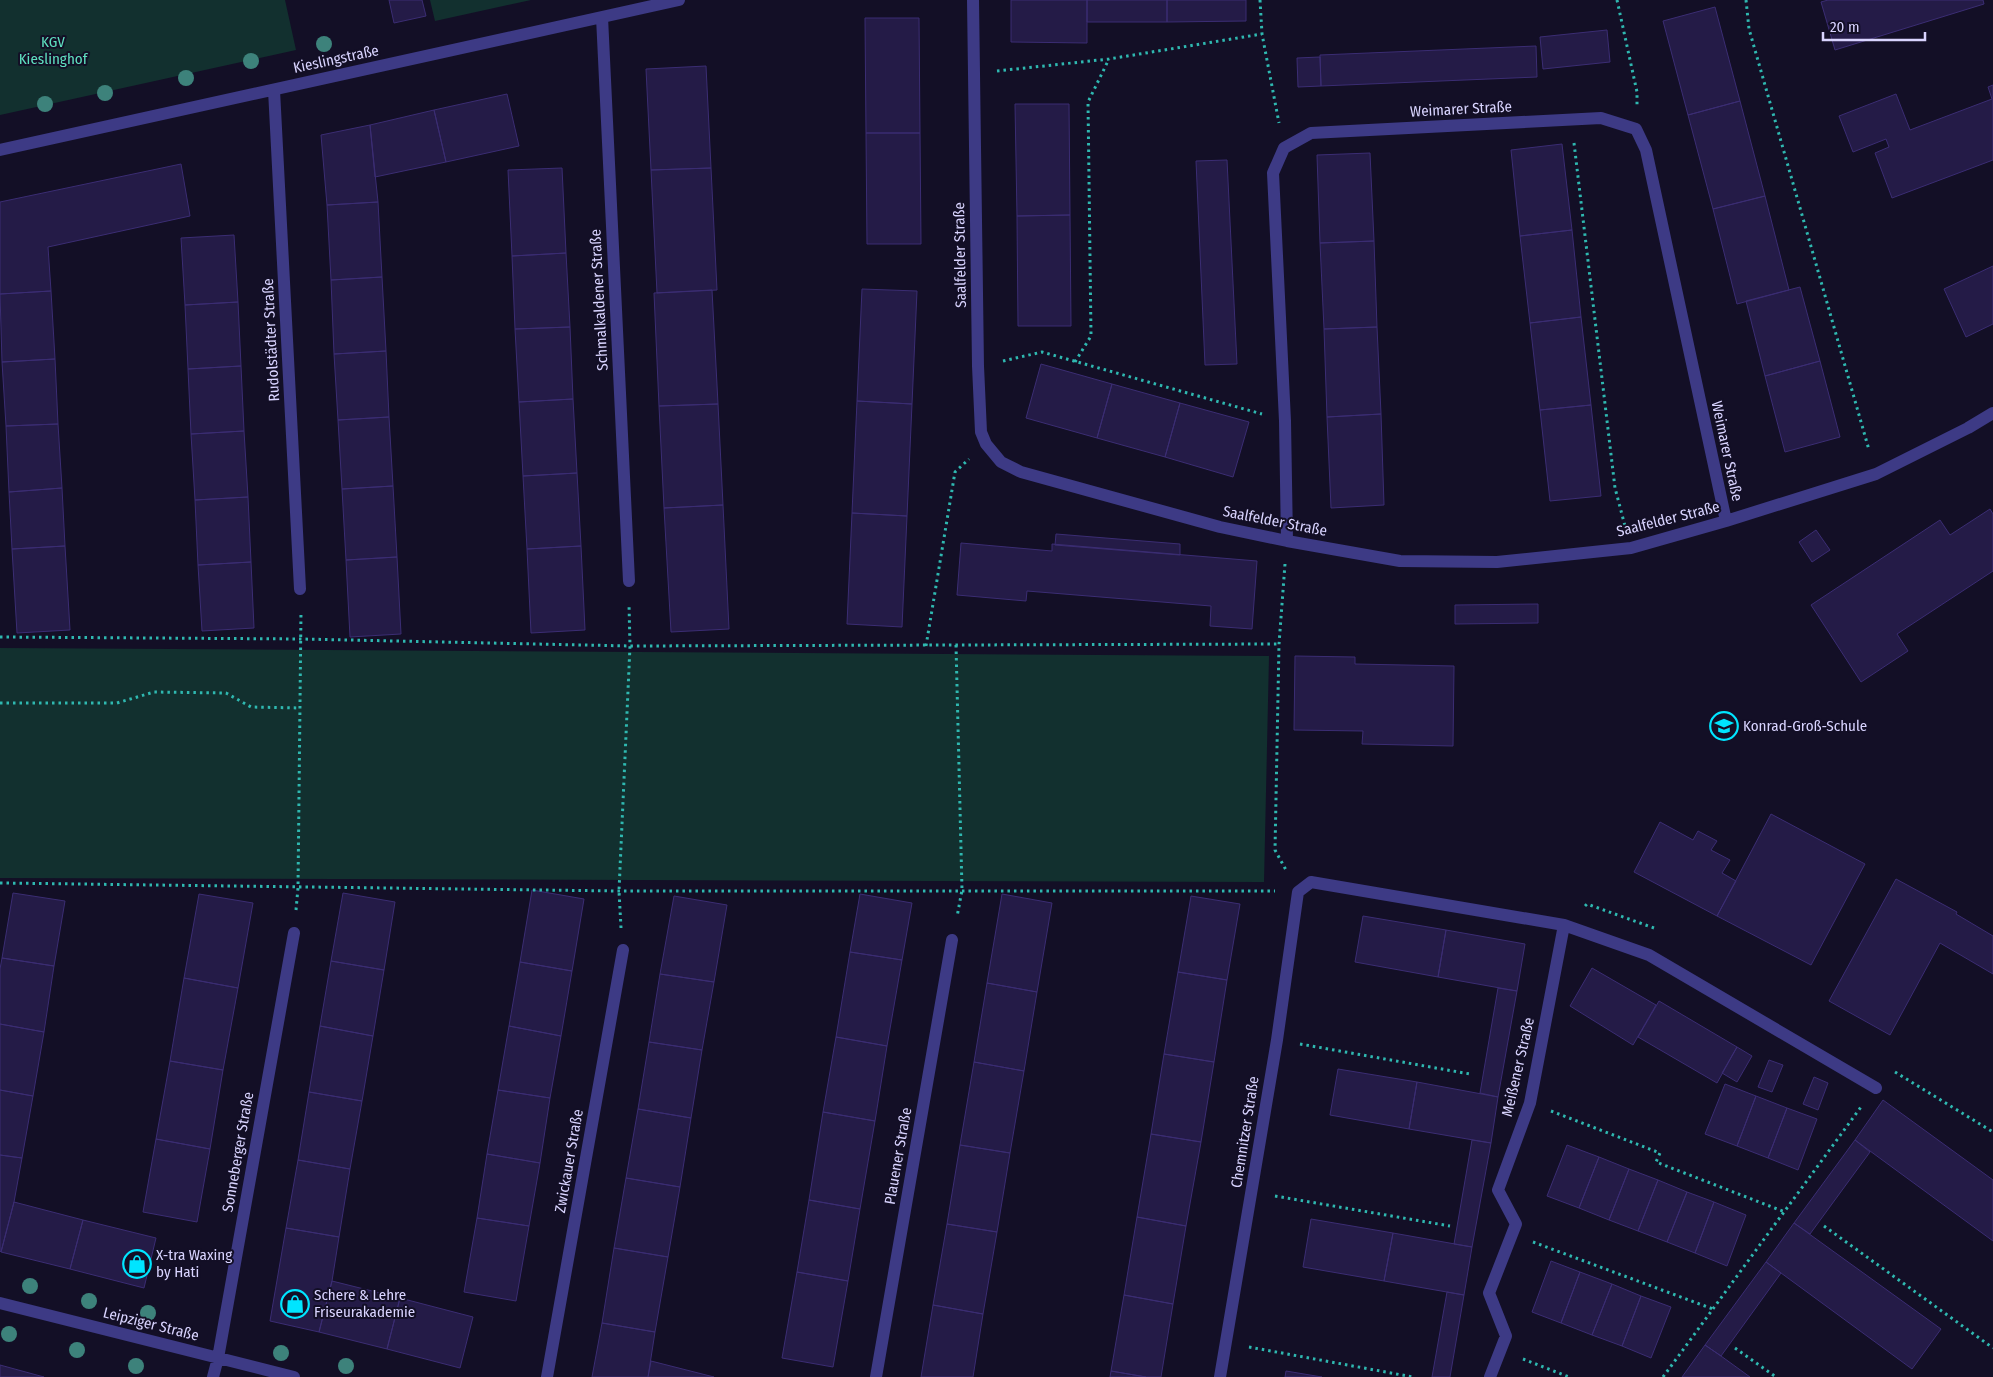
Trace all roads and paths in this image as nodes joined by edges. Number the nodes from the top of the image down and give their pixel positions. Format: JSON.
{"nodes":[{"id":1,"x":679,"y":0,"type":"edge"},
{"id":2,"x":973,"y":0,"type":"edge"},
{"id":3,"x":1261,"y":0,"type":"edge"},
{"id":4,"x":1617,"y":0,"type":"edge"},
{"id":5,"x":1746,"y":0,"type":"edge"},
{"id":6,"x":602,"y":17,"type":"junction"},
{"id":7,"x":1262,"y":34,"type":"junction"},
{"id":8,"x":1109,"y":59,"type":"junction"},
{"id":9,"x":974,"y":74,"type":"junction"},
{"id":10,"x":274,"y":90,"type":"junction"},
{"id":11,"x":1571,"y":120,"type":"junction"},
{"id":12,"x":1636,"y":129,"type":"junction"},
{"id":13,"x":1284,"y":148,"type":"junction"},
{"id":14,"x":0,"y":150,"type":"edge"},
{"id":15,"x":1075,"y":362,"type":"junction"},
{"id":16,"x":978,"y":366,"type":"junction"},
{"id":17,"x":1993,"y":412,"type":"edge"},
{"id":18,"x":1285,"y":421,"type":"junction"},
{"id":19,"x":955,"y":472,"type":"dead end"},
{"id":20,"x":1876,"y":474,"type":"junction"},
{"id":21,"x":1616,"y":497,"type":"dead end"},
{"id":22,"x":1726,"y":521,"type":"junction"},
{"id":23,"x":1287,"y":541,"type":"junction"},
{"id":24,"x":629,"y":581,"type":"joint"},
{"id":25,"x":300,"y":589,"type":"dead end"},
{"id":26,"x":0,"y":637,"type":"edge"},
{"id":27,"x":301,"y":639,"type":"junction"},
{"id":28,"x":1279,"y":644,"type":"junction"},
{"id":29,"x":956,"y":645,"type":"junction"},
{"id":30,"x":630,"y":646,"type":"junction"},
{"id":31,"x":926,"y":646,"type":"junction"},
{"id":32,"x":0,"y":703,"type":"edge"},
{"id":33,"x":300,"y":708,"type":"junction"},
{"id":34,"x":0,"y":883,"type":"edge"},
{"id":35,"x":298,"y":888,"type":"junction"},
{"id":36,"x":962,"y":890,"type":"junction"},
{"id":37,"x":619,"y":891,"type":"junction"},
{"id":38,"x":1298,"y":892,"type":"junction"},
{"id":39,"x":1564,"y":925,"type":"junction"},
{"id":40,"x":294,"y":933,"type":"joint"},
{"id":41,"x":952,"y":940,"type":"dead end"},
{"id":42,"x":623,"y":950,"type":"joint"},
{"id":43,"x":1277,"y":1040,"type":"junction"},
{"id":44,"x":1470,"y":1074,"type":"dead end"},
{"id":45,"x":1876,"y":1088,"type":"joint"},
{"id":46,"x":1530,"y":1103,"type":"junction"},
{"id":47,"x":1252,"y":1192,"type":"junction"},
{"id":48,"x":1785,"y":1212,"type":"junction"},
{"id":49,"x":1450,"y":1226,"type":"dead end"},
{"id":50,"x":1824,"y":1226,"type":"dead end"},
{"id":51,"x":1512,"y":1234,"type":"junction"},
{"id":52,"x":0,"y":1303,"type":"edge"},
{"id":53,"x":1713,"y":1309,"type":"junction"},
{"id":54,"x":1226,"y":1343,"type":"junction"},
{"id":55,"x":1735,"y":1348,"type":"dead end"},
{"id":56,"x":1993,"y":1348,"type":"edge"},
{"id":57,"x":1500,"y":1350,"type":"junction"},
{"id":58,"x":218,"y":1358,"type":"junction"},
{"id":59,"x":212,"y":1377,"type":"edge"},
{"id":60,"x":294,"y":1377,"type":"edge"},
{"id":61,"x":547,"y":1377,"type":"edge"},
{"id":62,"x":876,"y":1377,"type":"edge"},
{"id":63,"x":1220,"y":1377,"type":"edge"},
{"id":64,"x":1413,"y":1377,"type":"edge"},
{"id":65,"x":1490,"y":1377,"type":"edge"},
{"id":66,"x":1569,"y":1377,"type":"edge"},
{"id":67,"x":1663,"y":1377,"type":"edge"},
{"id":68,"x":1776,"y":1377,"type":"edge"}],
"edges":[{"from":1,"to":6,"type":"street","name":"Kieslingstraße"},
{"from":2,"to":9,"type":"street","name":"Saalfelder Straße"},
{"from":3,"to":7,"type":"path"},
{"from":4,"to":12,"type":"path"},
{"from":5,"to":20,"type":"path"},
{"from":6,"to":10,"type":"street","name":"Kieslingstraße"},
{"from":6,"to":24,"type":"street","name":"Schmalkaldener Straße"},
{"from":7,"to":8,"type":"path"},
{"from":7,"to":13,"type":"path"},
{"from":8,"to":9,"type":"path"},
{"from":8,"to":15,"type":"path"},
{"from":9,"to":16,"type":"street","name":"Saalfelder Straße"},
{"from":10,"to":14,"type":"street","name":"Kieslingstraße"},
{"from":10,"to":25,"type":"street","name":"Rudolstädter Straße"},
{"from":11,"to":12,"type":"street","name":"Weimarer Straße"},
{"from":11,"to":13,"type":"street","name":"Weimarer Straße"},
{"from":11,"to":21,"type":"path"},
{"from":12,"to":22,"type":"street","name":"Weimarer Straße"},
{"from":13,"to":18,"type":"street"},
{"from":15,"to":16,"type":"path"},
{"from":15,"to":18,"type":"path"},
{"from":16,"to":23,"type":"street","name":"Saalfelder Straße"},
{"from":17,"to":20,"type":"street","name":"Saalfelder Straße"},
{"from":18,"to":23,"type":"street"},
{"from":19,"to":31,"type":"path"},
{"from":20,"to":22,"type":"street","name":"Saalfelder Straße"},
{"from":22,"to":23,"type":"street","name":"Saalfelder Straße"},
{"from":23,"to":28,"type":"path"},
{"from":24,"to":30,"type":"path"},
{"from":26,"to":27,"type":"path"},
{"from":27,"to":30,"type":"path"},
{"from":27,"to":33,"type":"path"},
{"from":28,"to":29,"type":"path"},
{"from":28,"to":38,"type":"path"},
{"from":29,"to":31,"type":"path"},
{"from":29,"to":36,"type":"path"},
{"from":30,"to":31,"type":"path"},
{"from":30,"to":37,"type":"path"},
{"from":32,"to":33,"type":"path"},
{"from":33,"to":35,"type":"path"},
{"from":34,"to":35,"type":"path"},
{"from":35,"to":37,"type":"path"},
{"from":35,"to":40,"type":"path"},
{"from":36,"to":37,"type":"path"},
{"from":36,"to":38,"type":"path"},
{"from":37,"to":42,"type":"path"},
{"from":38,"to":39,"type":"street"},
{"from":38,"to":43,"type":"street","name":"Chemnitzer Straße"},
{"from":39,"to":45,"type":"street"},
{"from":39,"to":46,"type":"street","name":"Meißener Straße"},
{"from":40,"to":58,"type":"street","name":"Sonneberger Straße"},
{"from":41,"to":62,"type":"street","name":"Plauener Straße"},
{"from":42,"to":61,"type":"street","name":"Zwickauer Straße"},
{"from":43,"to":44,"type":"path"},
{"from":43,"to":47,"type":"street","name":"Chemnitzer Straße"},
{"from":45,"to":48,"type":"path"},
{"from":46,"to":48,"type":"path"},
{"from":46,"to":51,"type":"street","name":"Meißener Straße"},
{"from":47,"to":49,"type":"path"},
{"from":47,"to":54,"type":"street","name":"Chemnitzer Straße"},
{"from":48,"to":53,"type":"path"},
{"from":50,"to":56,"type":"path"},
{"from":51,"to":53,"type":"path"},
{"from":51,"to":57,"type":"street","name":"Meißener Straße"},
{"from":52,"to":58,"type":"street","name":"Leipziger Straße"},
{"from":53,"to":67,"type":"path"},
{"from":54,"to":63,"type":"street","name":"Chemnitzer Straße"},
{"from":54,"to":64,"type":"path"},
{"from":55,"to":68,"type":"path"},
{"from":57,"to":65,"type":"street","name":"Meißener Straße"},
{"from":57,"to":66,"type":"path"},
{"from":58,"to":59,"type":"street","name":"Sonneberger Straße"},
{"from":58,"to":60,"type":"street","name":"Leipziger Straße"}]}
